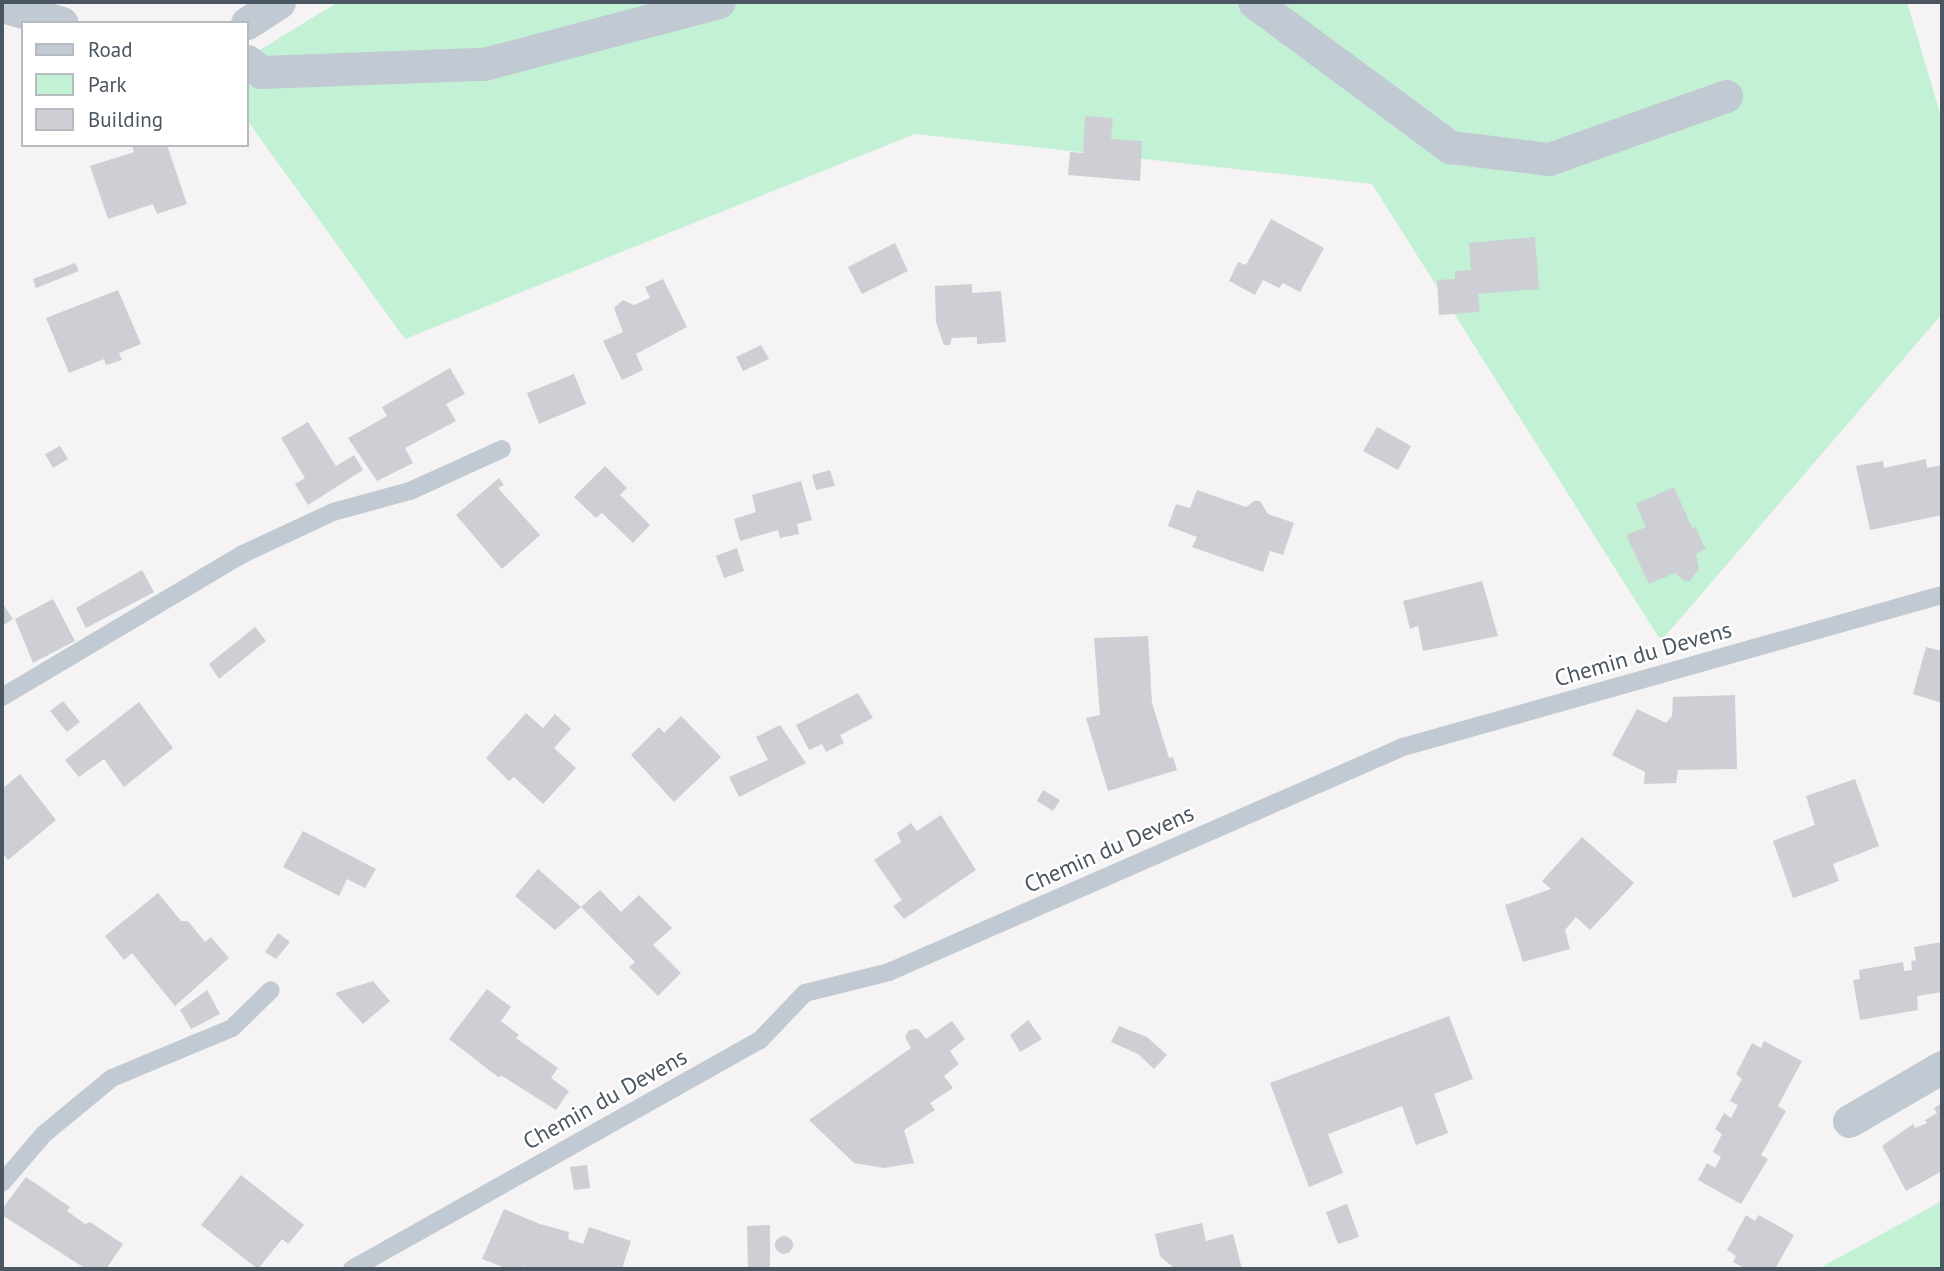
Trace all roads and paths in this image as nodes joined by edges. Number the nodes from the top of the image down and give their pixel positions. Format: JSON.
{"nodes":[{"id":1,"x":279,"y":2,"type":"edge"},
{"id":2,"x":719,"y":2,"type":"edge"},
{"id":3,"x":1254,"y":2,"type":"edge"},
{"id":4,"x":2,"y":6,"type":"edge"},
{"id":5,"x":55,"y":21,"type":"edge"},
{"id":6,"x":248,"y":22,"type":"edge"},
{"id":7,"x":248,"y":62,"type":"edge"},
{"id":8,"x":1726,"y":96,"type":"dead end"},
{"id":9,"x":502,"y":449,"type":"dead end"},
{"id":10,"x":1942,"y":594,"type":"edge"},
{"id":11,"x":2,"y":698,"type":"edge"},
{"id":12,"x":271,"y":990,"type":"dead end"},
{"id":13,"x":1942,"y":1067,"type":"edge"},
{"id":14,"x":1849,"y":1121,"type":"dead end"},
{"id":15,"x":2,"y":1183,"type":"edge"},
{"id":16,"x":352,"y":1269,"type":"edge"}],
"edges":[{"from":1,"to":6,"type":"street"},
{"from":2,"to":7,"type":"street"},
{"from":3,"to":8,"type":"street"},
{"from":4,"to":5,"type":"street"},
{"from":9,"to":11,"type":"lane"},
{"from":10,"to":16,"type":"lane","name":"Chemin du Devens"},
{"from":12,"to":15,"type":"lane"},
{"from":13,"to":14,"type":"street"}]}
